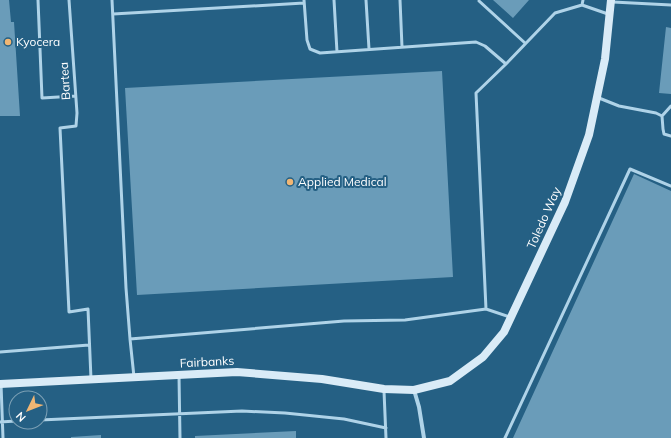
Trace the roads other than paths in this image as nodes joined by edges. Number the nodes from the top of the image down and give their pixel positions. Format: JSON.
{"nodes":[{"id":1,"x":38,"y":0,"type":"edge"},
{"id":2,"x":68,"y":0,"type":"edge"},
{"id":3,"x":112,"y":0,"type":"edge"},
{"id":4,"x":334,"y":0,"type":"edge"},
{"id":5,"x":366,"y":0,"type":"edge"},
{"id":6,"x":400,"y":0,"type":"edge"},
{"id":7,"x":583,"y":0,"type":"edge"},
{"id":8,"x":479,"y":1,"type":"edge"},
{"id":9,"x":611,"y":1,"type":"edge"},
{"id":10,"x":304,"y":2,"type":"edge"},
{"id":11,"x":582,"y":5,"type":"junction"},
{"id":12,"x":671,"y":5,"type":"edge"},
{"id":13,"x":113,"y":14,"type":"junction"},
{"id":14,"x":610,"y":14,"type":"junction"},
{"id":15,"x":525,"y":44,"type":"junction"},
{"id":16,"x":402,"y":47,"type":"junction"},
{"id":17,"x":369,"y":49,"type":"junction"},
{"id":18,"x":337,"y":52,"type":"junction"},
{"id":19,"x":506,"y":64,"type":"junction"},
{"id":20,"x":75,"y":96,"type":"junction"},
{"id":21,"x":597,"y":97,"type":"junction"},
{"id":22,"x":671,"y":106,"type":"edge"},
{"id":23,"x":662,"y":116,"type":"junction"},
{"id":24,"x":671,"y":136,"type":"edge"},
{"id":25,"x":671,"y":186,"type":"edge"},
{"id":26,"x":486,"y":309,"type":"junction"},
{"id":27,"x":511,"y":317,"type":"junction"},
{"id":28,"x":130,"y":339,"type":"junction"},
{"id":29,"x":89,"y":345,"type":"junction"},
{"id":30,"x":0,"y":352,"type":"edge"},
{"id":31,"x":179,"y":375,"type":"junction"},
{"id":32,"x":134,"y":377,"type":"junction"},
{"id":33,"x":91,"y":379,"type":"junction"},
{"id":34,"x":1,"y":384,"type":"edge"},
{"id":35,"x":384,"y":389,"type":"junction"},
{"id":36,"x":414,"y":390,"type":"junction"},
{"id":37,"x":180,"y":414,"type":"junction"},
{"id":38,"x":48,"y":420,"type":"edge"},
{"id":39,"x":1,"y":422,"type":"edge"},
{"id":40,"x":386,"y":428,"type":"junction"},
{"id":41,"x":3,"y":438,"type":"edge"},
{"id":42,"x":180,"y":438,"type":"edge"},
{"id":43,"x":386,"y":438,"type":"edge"},
{"id":44,"x":424,"y":438,"type":"edge"},
{"id":45,"x":504,"y":438,"type":"edge"}],
"edges":[{"from":1,"to":20,"type":"lane"},
{"from":2,"to":20,"type":"lane","name":"Bartea"},
{"from":3,"to":13,"type":"lane"},
{"from":4,"to":18,"type":"lane"},
{"from":5,"to":17,"type":"lane"},
{"from":6,"to":16,"type":"lane"},
{"from":7,"to":11,"type":"lane"},
{"from":8,"to":15,"type":"lane"},
{"from":9,"to":12,"type":"lane"},
{"from":9,"to":14,"type":"street","name":"Toledo Way"},
{"from":10,"to":13,"type":"lane"},
{"from":10,"to":18,"type":"lane"},
{"from":11,"to":14,"type":"lane"},
{"from":11,"to":15,"type":"lane"},
{"from":13,"to":28,"type":"lane"},
{"from":14,"to":21,"type":"street","name":"Toledo Way"},
{"from":15,"to":19,"type":"lane"},
{"from":16,"to":17,"type":"lane"},
{"from":16,"to":19,"type":"lane"},
{"from":17,"to":18,"type":"lane"},
{"from":19,"to":26,"type":"lane"},
{"from":20,"to":29,"type":"lane","name":"Bartea"},
{"from":21,"to":23,"type":"lane"},
{"from":21,"to":27,"type":"street","name":"Toledo Way"},
{"from":22,"to":23,"type":"lane"},
{"from":23,"to":24,"type":"lane"},
{"from":25,"to":45,"type":"lane"},
{"from":26,"to":27,"type":"lane"},
{"from":26,"to":28,"type":"lane"},
{"from":27,"to":36,"type":"street","name":"Toledo Way"},
{"from":28,"to":32,"type":"lane"},
{"from":29,"to":30,"type":"lane"},
{"from":29,"to":33,"type":"lane"},
{"from":31,"to":32,"type":"street","name":"Fairbanks"},
{"from":31,"to":35,"type":"street","name":"Fairbanks"},
{"from":31,"to":37,"type":"lane"},
{"from":32,"to":33,"type":"street","name":"Fairbanks"},
{"from":33,"to":34,"type":"street","name":"Fairbanks"},
{"from":34,"to":39,"type":"lane"},
{"from":35,"to":36,"type":"street","name":"Fairbanks"},
{"from":35,"to":40,"type":"lane"},
{"from":36,"to":44,"type":"street"},
{"from":37,"to":38,"type":"lane"},
{"from":37,"to":40,"type":"lane"},
{"from":37,"to":42,"type":"lane"},
{"from":39,"to":41,"type":"lane"},
{"from":40,"to":43,"type":"lane"}]}
